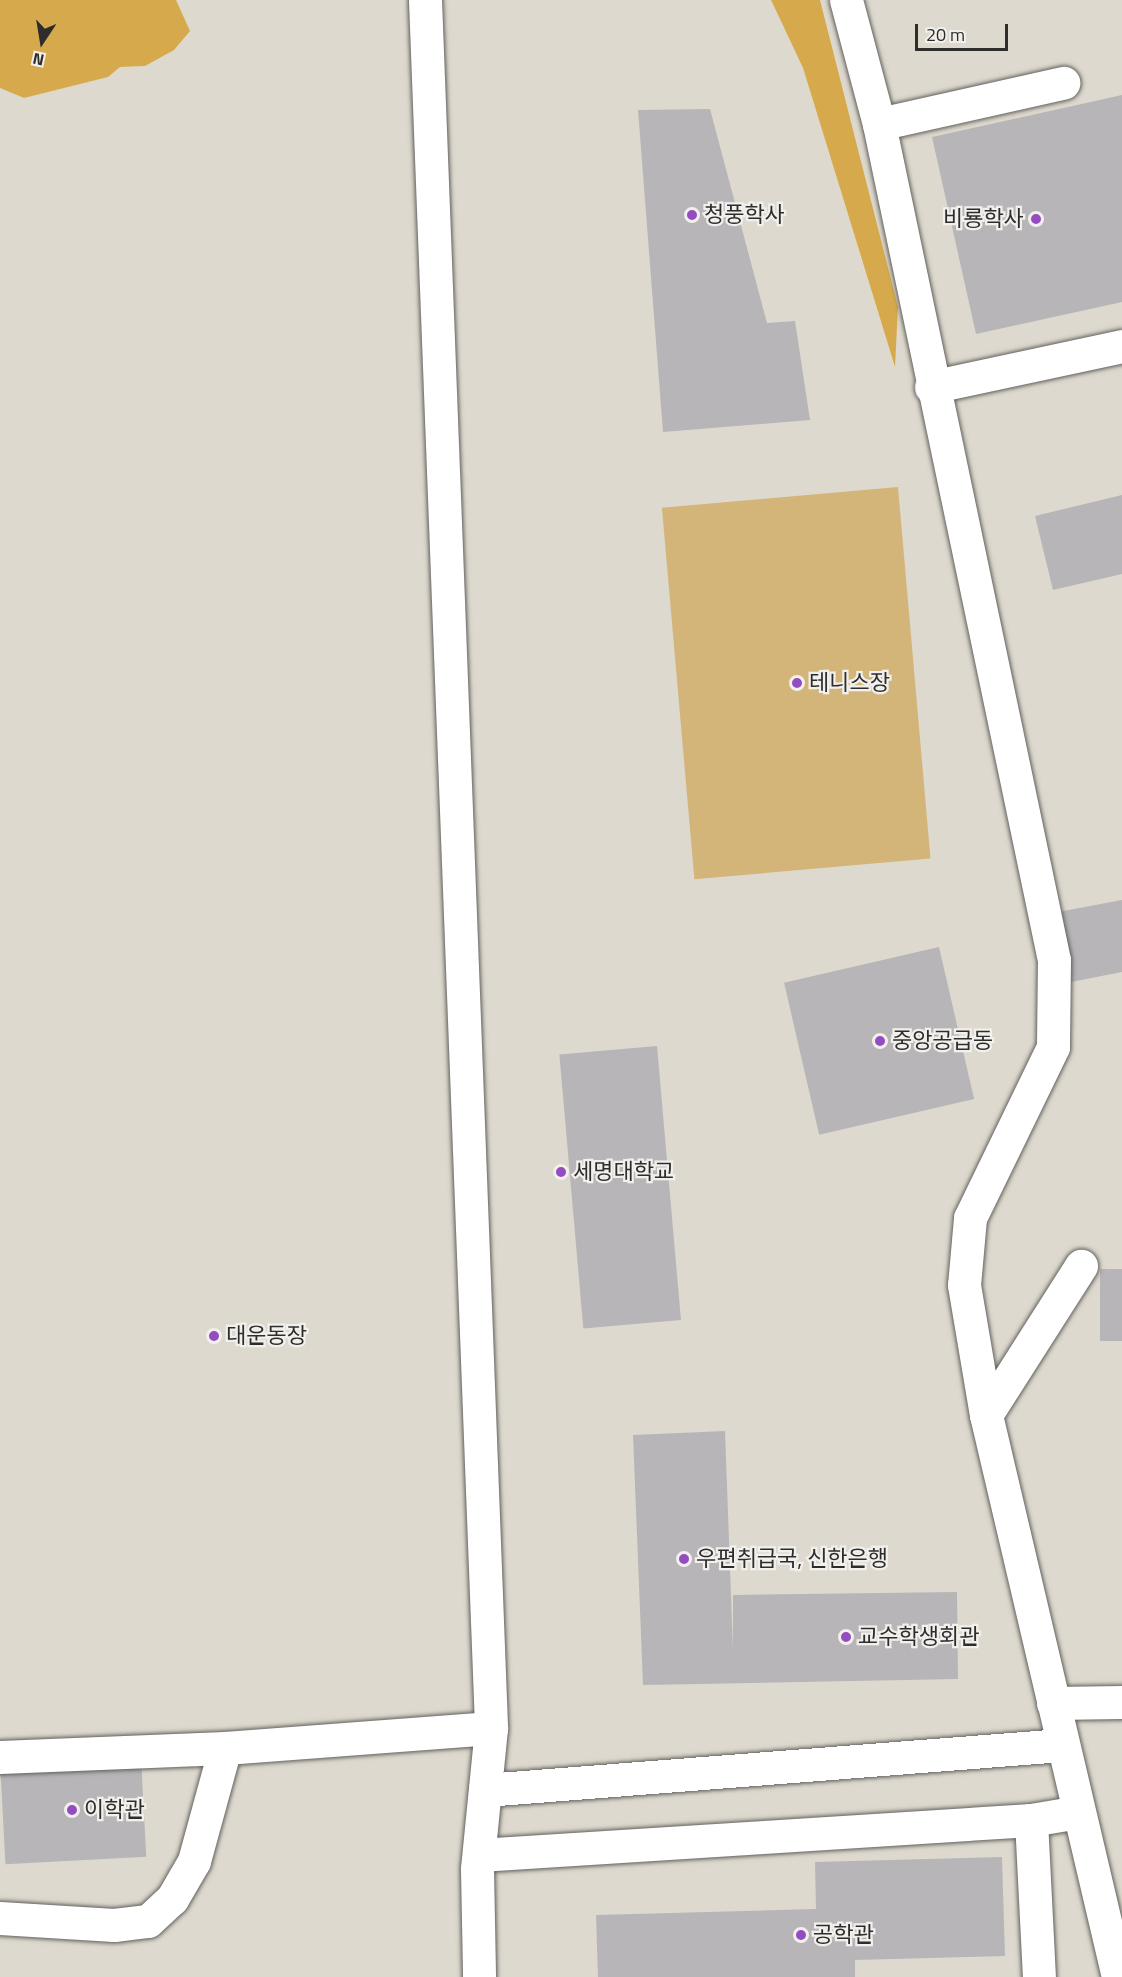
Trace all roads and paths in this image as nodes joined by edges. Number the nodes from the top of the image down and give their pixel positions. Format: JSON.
{"nodes":[{"id":1,"x":425,"y":0,"type":"edge"},
{"id":2,"x":846,"y":0,"type":"edge"},
{"id":3,"x":1063,"y":83,"type":"dead end"},
{"id":4,"x":879,"y":124,"type":"junction"},
{"id":5,"x":1122,"y":346,"type":"edge"},
{"id":6,"x":931,"y":387,"type":"junction"},
{"id":7,"x":1081,"y":1266,"type":"dead end"},
{"id":8,"x":986,"y":1415,"type":"junction"},
{"id":9,"x":1122,"y":1702,"type":"edge"},
{"id":10,"x":1053,"y":1703,"type":"junction"},
{"id":11,"x":491,"y":1728,"type":"junction"},
{"id":12,"x":1062,"y":1745,"type":"junction"},
{"id":13,"x":225,"y":1748,"type":"junction"},
{"id":14,"x":0,"y":1757,"type":"edge"},
{"id":15,"x":485,"y":1790,"type":"junction"},
{"id":16,"x":1078,"y":1812,"type":"junction"},
{"id":17,"x":1030,"y":1820,"type":"junction"},
{"id":18,"x":479,"y":1855,"type":"junction"},
{"id":19,"x":0,"y":1918,"type":"edge"},
{"id":20,"x":479,"y":1977,"type":"edge"},
{"id":21,"x":1039,"y":1977,"type":"edge"},
{"id":22,"x":1118,"y":1977,"type":"edge"}],
"edges":[{"from":1,"to":11,"type":"lane"},
{"from":2,"to":4,"type":"lane"},
{"from":3,"to":4,"type":"lane"},
{"from":4,"to":6,"type":"lane"},
{"from":5,"to":6,"type":"lane"},
{"from":6,"to":8,"type":"lane"},
{"from":7,"to":8,"type":"lane"},
{"from":8,"to":10,"type":"lane"},
{"from":9,"to":10,"type":"lane"},
{"from":10,"to":12,"type":"lane"},
{"from":11,"to":13,"type":"lane"},
{"from":11,"to":15,"type":"lane"},
{"from":12,"to":15,"type":"lane"},
{"from":12,"to":16,"type":"lane"},
{"from":13,"to":14,"type":"lane"},
{"from":13,"to":19,"type":"lane"},
{"from":15,"to":18,"type":"lane"},
{"from":16,"to":17,"type":"lane"},
{"from":16,"to":22,"type":"lane"},
{"from":17,"to":18,"type":"lane"},
{"from":17,"to":21,"type":"lane"},
{"from":18,"to":20,"type":"lane"}]}
